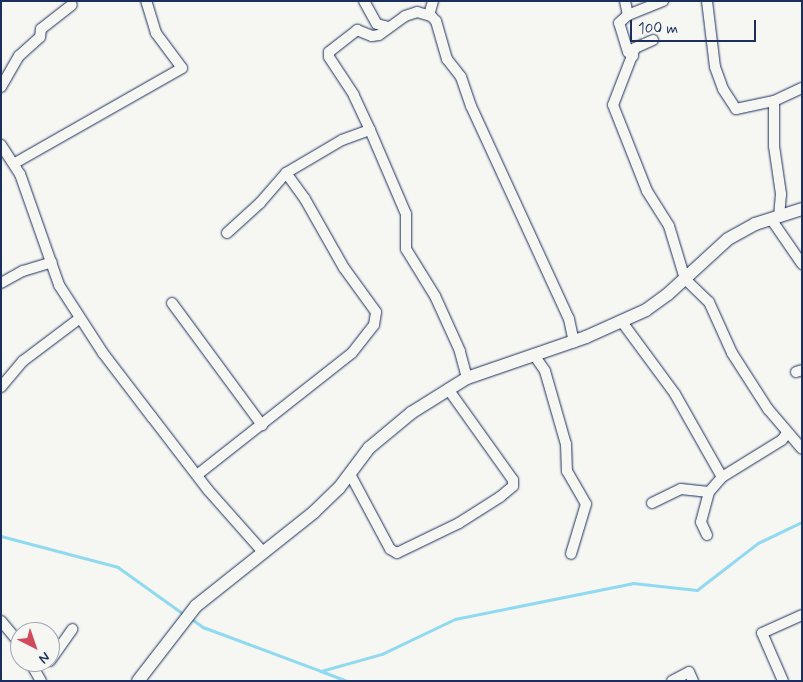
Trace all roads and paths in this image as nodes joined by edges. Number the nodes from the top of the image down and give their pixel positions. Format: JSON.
{"nodes":[{"id":1,"x":146,"y":1,"type":"edge"},
{"id":2,"x":364,"y":1,"type":"edge"},
{"id":3,"x":433,"y":1,"type":"edge"},
{"id":4,"x":625,"y":1,"type":"edge"},
{"id":5,"x":663,"y":1,"type":"edge"},
{"id":6,"x":707,"y":1,"type":"edge"},
{"id":7,"x":72,"y":5,"type":"dead end"},
{"id":8,"x":429,"y":15,"type":"junction"},
{"id":9,"x":628,"y":15,"type":"junction"},
{"id":10,"x":388,"y":27,"type":"junction"},
{"id":11,"x":653,"y":40,"type":"dead end"},
{"id":12,"x":633,"y":56,"type":"junction"},
{"id":13,"x":1,"y":87,"type":"edge"},
{"id":14,"x":802,"y":88,"type":"edge"},
{"id":15,"x":774,"y":101,"type":"junction"},
{"id":16,"x":370,"y":130,"type":"junction"},
{"id":17,"x":1,"y":144,"type":"edge"},
{"id":18,"x":15,"y":163,"type":"junction"},
{"id":19,"x":286,"y":172,"type":"junction"},
{"id":20,"x":802,"y":209,"type":"edge"},
{"id":21,"x":775,"y":218,"type":"junction"},
{"id":22,"x":227,"y":234,"type":"dead end"},
{"id":23,"x":52,"y":262,"type":"junction"},
{"id":24,"x":802,"y":264,"type":"edge"},
{"id":25,"x":685,"y":279,"type":"junction"},
{"id":26,"x":1,"y":283,"type":"edge"},
{"id":27,"x":172,"y":303,"type":"dead end"},
{"id":28,"x":80,"y":318,"type":"junction"},
{"id":29,"x":622,"y":322,"type":"junction"},
{"id":30,"x":574,"y":342,"type":"junction"},
{"id":31,"x":534,"y":356,"type":"junction"},
{"id":32,"x":468,"y":378,"type":"junction"},
{"id":33,"x":1,"y":387,"type":"edge"},
{"id":34,"x":448,"y":389,"type":"junction"},
{"id":35,"x":262,"y":425,"type":"junction"},
{"id":36,"x":788,"y":433,"type":"junction"},
{"id":37,"x":802,"y":448,"type":"edge"},
{"id":38,"x":350,"y":474,"type":"junction"},
{"id":39,"x":197,"y":475,"type":"junction"},
{"id":40,"x":722,"y":477,"type":"junction"},
{"id":41,"x":712,"y":493,"type":"junction"},
{"id":42,"x":652,"y":502,"type":"dead end"},
{"id":43,"x":707,"y":535,"type":"dead end"},
{"id":44,"x":263,"y":552,"type":"junction"},
{"id":45,"x":571,"y":554,"type":"dead end"},
{"id":46,"x":802,"y":615,"type":"edge"},
{"id":47,"x":1,"y":621,"type":"edge"},
{"id":48,"x":72,"y":629,"type":"dead end"},
{"id":49,"x":10,"y":632,"type":"edge"},
{"id":50,"x":60,"y":647,"type":"edge"},
{"id":51,"x":138,"y":681,"type":"edge"},
{"id":52,"x":672,"y":681,"type":"edge"},
{"id":53,"x":693,"y":681,"type":"edge"},
{"id":54,"x":783,"y":681,"type":"edge"}],
"edges":[{"from":1,"to":18,"type":"street"},
{"from":2,"to":10,"type":"street"},
{"from":3,"to":8,"type":"street"},
{"from":4,"to":9,"type":"street"},
{"from":5,"to":9,"type":"street"},
{"from":6,"to":15,"type":"street"},
{"from":7,"to":13,"type":"street"},
{"from":8,"to":10,"type":"street"},
{"from":8,"to":30,"type":"street"},
{"from":9,"to":12,"type":"street"},
{"from":10,"to":16,"type":"street"},
{"from":11,"to":12,"type":"street"},
{"from":12,"to":25,"type":"street"},
{"from":14,"to":15,"type":"street"},
{"from":15,"to":21,"type":"street"},
{"from":16,"to":19,"type":"street"},
{"from":16,"to":32,"type":"street"},
{"from":17,"to":18,"type":"street"},
{"from":18,"to":23,"type":"street"},
{"from":19,"to":22,"type":"street"},
{"from":19,"to":35,"type":"street"},
{"from":20,"to":21,"type":"street"},
{"from":21,"to":24,"type":"street"},
{"from":21,"to":25,"type":"street"},
{"from":23,"to":26,"type":"street"},
{"from":23,"to":28,"type":"street"},
{"from":25,"to":29,"type":"street"},
{"from":25,"to":36,"type":"street"},
{"from":27,"to":35,"type":"street"},
{"from":28,"to":33,"type":"street"},
{"from":28,"to":39,"type":"street"},
{"from":29,"to":30,"type":"street"},
{"from":29,"to":40,"type":"street"},
{"from":30,"to":31,"type":"street"},
{"from":31,"to":32,"type":"street"},
{"from":31,"to":45,"type":"street"},
{"from":32,"to":34,"type":"street"},
{"from":34,"to":38,"type":"street"},
{"from":34,"to":38,"type":"street"},
{"from":35,"to":39,"type":"street"},
{"from":36,"to":37,"type":"street"},
{"from":36,"to":40,"type":"street"},
{"from":38,"to":44,"type":"street"},
{"from":39,"to":44,"type":"street"},
{"from":40,"to":41,"type":"street"},
{"from":41,"to":42,"type":"street"},
{"from":41,"to":43,"type":"street"},
{"from":44,"to":51,"type":"street"},
{"from":46,"to":54,"type":"street"},
{"from":47,"to":49,"type":"street"},
{"from":48,"to":50,"type":"street"},
{"from":52,"to":53,"type":"street"}]}
